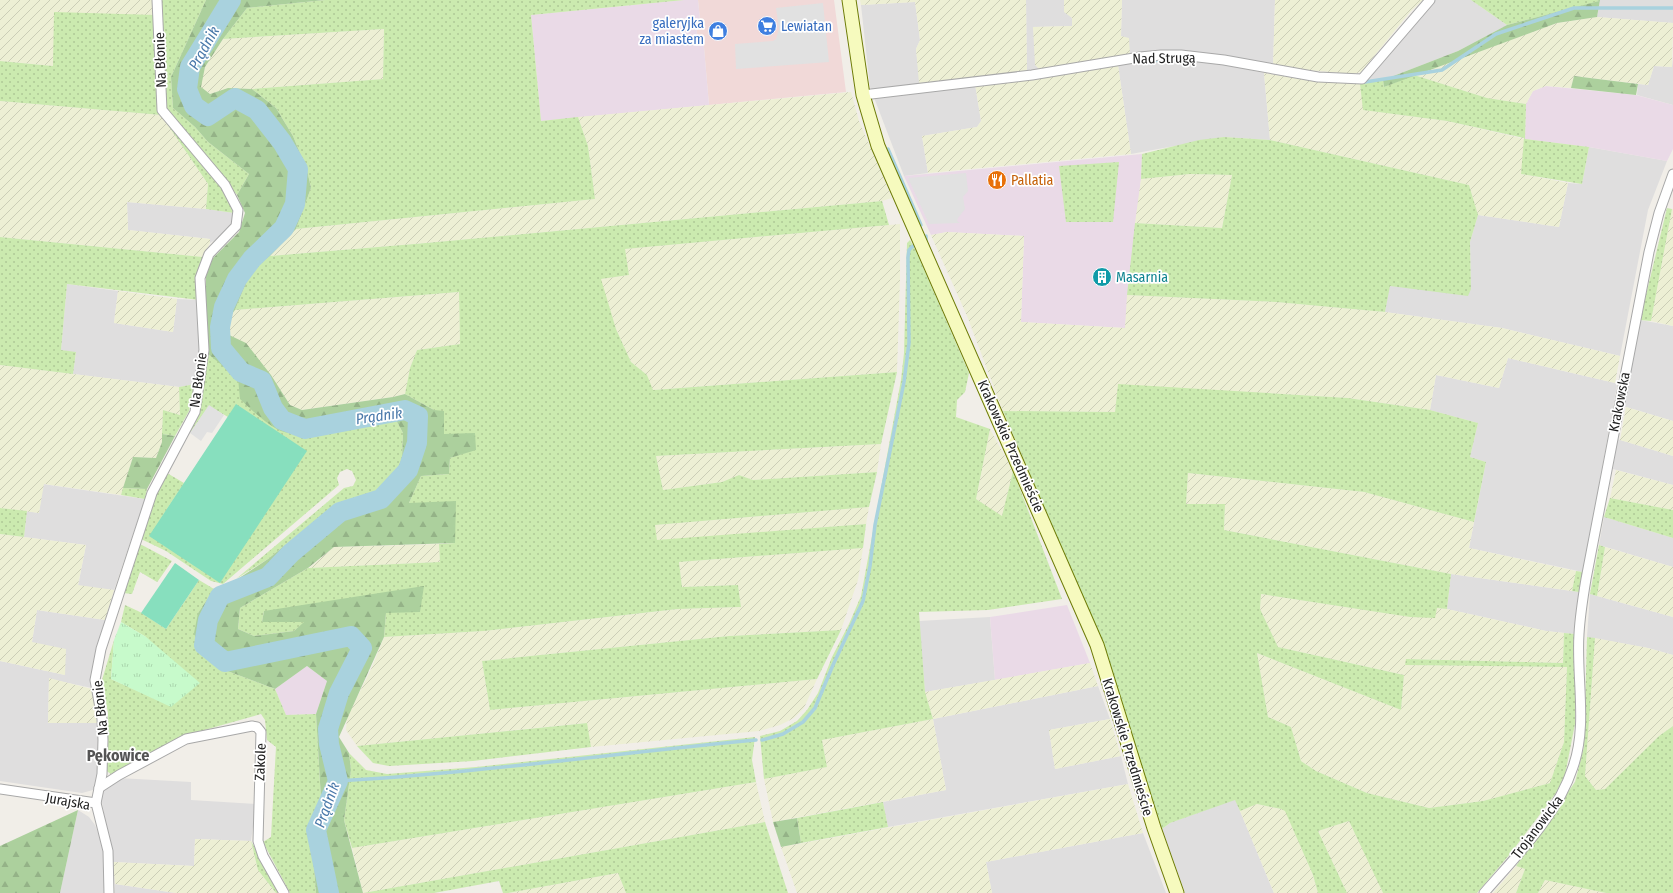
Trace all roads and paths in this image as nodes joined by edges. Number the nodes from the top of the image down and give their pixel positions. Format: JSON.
{"nodes":[{"id":1,"x":157,"y":0,"type":"edge"},
{"id":2,"x":848,"y":0,"type":"edge"},
{"id":3,"x":1430,"y":0,"type":"edge"},
{"id":4,"x":863,"y":95,"type":"junction"},
{"id":5,"x":1673,"y":174,"type":"edge"},
{"id":6,"x":1579,"y":634,"type":"joint"},
{"id":7,"x":99,"y":788,"type":"junction"},
{"id":8,"x":0,"y":789,"type":"edge"},
{"id":9,"x":96,"y":804,"type":"junction"},
{"id":10,"x":109,"y":893,"type":"edge"},
{"id":11,"x":284,"y":893,"type":"edge"},
{"id":12,"x":1177,"y":893,"type":"edge"},
{"id":13,"x":1484,"y":893,"type":"edge"}],
"edges":[{"from":1,"to":7,"type":"street","name":"Na Błonie"},
{"from":2,"to":4,"type":"main road","name":"Krakowskie Przedmieście"},
{"from":3,"to":4,"type":"street","name":"Nad Strugą"},
{"from":4,"to":12,"type":"main road","name":"Krakowskie Przedmieście"},
{"from":5,"to":6,"type":"street","name":"Krakowska"},
{"from":6,"to":13,"type":"street","name":"Trojanowicka"},
{"from":7,"to":9,"type":"street","name":"Na Błonie"},
{"from":7,"to":11,"type":"street","name":"Zakole"},
{"from":8,"to":9,"type":"street","name":"Jurajska"},
{"from":9,"to":10,"type":"street","name":"Jurajska"}]}
